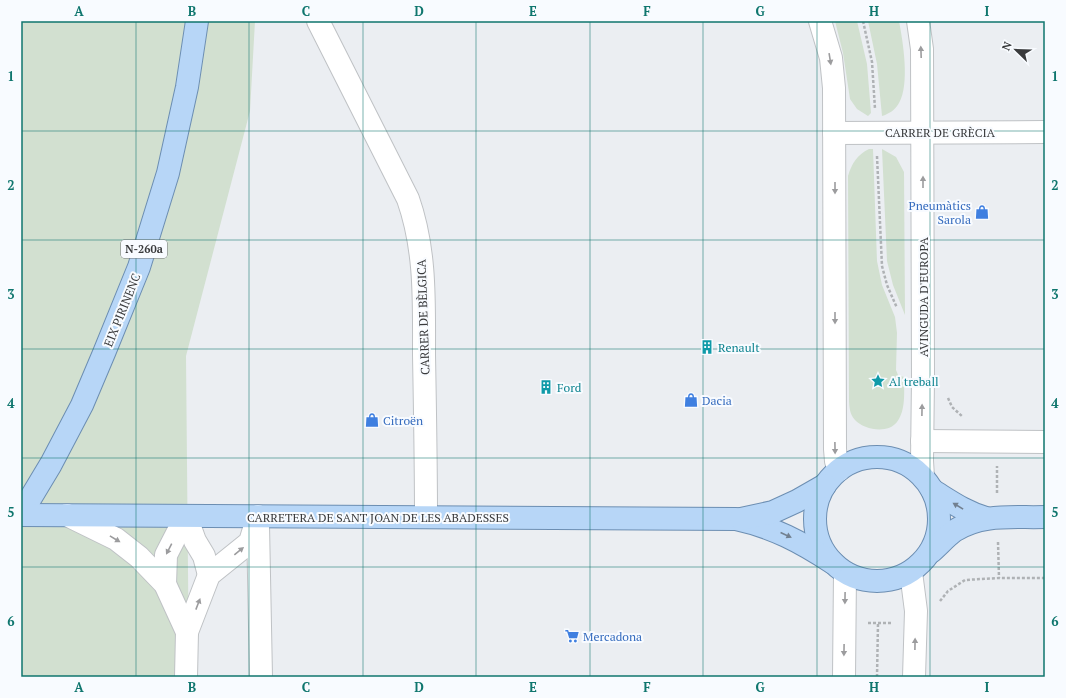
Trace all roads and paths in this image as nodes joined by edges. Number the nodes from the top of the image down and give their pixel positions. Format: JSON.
{"nodes":[{"id":1,"x":198,"y":21,"type":"edge"},
{"id":2,"x":318,"y":21,"type":"edge"},
{"id":3,"x":820,"y":21,"type":"edge"},
{"id":4,"x":918,"y":21,"type":"edge"},
{"id":5,"x":922,"y":131,"type":"junction"},
{"id":6,"x":1045,"y":132,"type":"edge"},
{"id":7,"x":834,"y":133,"type":"junction"},
{"id":8,"x":922,"y":441,"type":"junction"},
{"id":9,"x":1045,"y":442,"type":"edge"},
{"id":10,"x":832,"y":478,"type":"junction"},
{"id":11,"x":927,"y":483,"type":"junction"},
{"id":12,"x":21,"y":514,"type":"edge"},
{"id":13,"x":68,"y":515,"type":"junction"},
{"id":14,"x":186,"y":516,"type":"junction"},
{"id":15,"x":258,"y":516,"type":"junction"},
{"id":16,"x":426,"y":517,"type":"junction"},
{"id":17,"x":991,"y":518,"type":"junction"},
{"id":18,"x":1045,"y":518,"type":"edge"},
{"id":19,"x":736,"y":520,"type":"junction"},
{"id":20,"x":919,"y":564,"type":"junction"},
{"id":21,"x":839,"y":568,"type":"junction"},
{"id":22,"x":209,"y":575,"type":"junction"},
{"id":23,"x":998,"y":578,"type":"junction"},
{"id":24,"x":1045,"y":578,"type":"edge"},
{"id":25,"x":165,"y":584,"type":"junction"},
{"id":26,"x":916,"y":611,"type":"junction"},
{"id":27,"x":845,"y":623,"type":"junction"},
{"id":28,"x":878,"y":623,"type":"junction"},
{"id":29,"x":187,"y":632,"type":"junction"},
{"id":30,"x":186,"y":677,"type":"edge"},
{"id":31,"x":261,"y":677,"type":"edge"},
{"id":32,"x":844,"y":677,"type":"edge"},
{"id":33,"x":877,"y":677,"type":"edge"},
{"id":34,"x":914,"y":677,"type":"edge"}],
"edges":[{"from":1,"to":12,"type":"main road","name":"EIX PIRINENC","number":"N-260a"},
{"from":2,"to":16,"type":"street","name":"CARRER DE BÈLGICA"},
{"from":3,"to":7,"type":"street","one_way":true},
{"from":5,"to":4,"type":"street","name":"AVINGUDA D'EUROPA","one_way":true},
{"from":5,"to":6,"type":"street","name":"CARRER DE GRÈCIA"},
{"from":5,"to":7,"type":"street","name":"CARRER DE GRÈCIA"},
{"from":8,"to":5,"type":"street","name":"AVINGUDA D'EUROPA","one_way":true},
{"from":7,"to":10,"type":"street","one_way":true},
{"from":8,"to":9,"type":"street"},
{"from":8,"to":11,"type":"street","name":"AVINGUDA D'EUROPA"},
{"from":10,"to":11,"type":"main road"},
{"from":10,"to":19,"type":"main road","name":"CARRETERA DE SANT JOAN DE LES ABADESSES"},
{"from":10,"to":21,"type":"main road"},
{"from":17,"to":11,"type":"main road","one_way":true},
{"from":11,"to":20,"type":"main road"},
{"from":12,"to":13,"type":"main road","name":"CARRETERA DE SANT JOAN DE LES ABADESSES"},
{"from":13,"to":14,"type":"main road","name":"CARRETERA DE SANT JOAN DE LES ABADESSES"},
{"from":13,"to":25,"type":"street","one_way":true},
{"from":14,"to":15,"type":"main road","name":"CARRETERA DE SANT JOAN DE LES ABADESSES"},
{"from":14,"to":22,"type":"street"},
{"from":14,"to":25,"type":"street","one_way":true},
{"from":15,"to":16,"type":"main road","name":"CARRETERA DE SANT JOAN DE LES ABADESSES"},
{"from":22,"to":15,"type":"street","one_way":true},
{"from":15,"to":31,"type":"street"},
{"from":16,"to":19,"type":"main road","name":"CARRETERA DE SANT JOAN DE LES ABADESSES"},
{"from":17,"to":18,"type":"main road"},
{"from":17,"to":20,"type":"main road"},
{"from":17,"to":23,"type":"path"},
{"from":19,"to":21,"type":"main road","name":"CARRETERA DE SANT JOAN DE LES ABADESSES","one_way":true},
{"from":20,"to":21,"type":"main road"},
{"from":20,"to":26,"type":"street"},
{"from":21,"to":27,"type":"street","one_way":true},
{"from":29,"to":22,"type":"street","one_way":true},
{"from":23,"to":24,"type":"path"},
{"from":23,"to":26,"type":"path"},
{"from":25,"to":29,"type":"street"},
{"from":26,"to":28,"type":"path"},
{"from":34,"to":26,"type":"street","one_way":true},
{"from":27,"to":28,"type":"path"},
{"from":27,"to":32,"type":"street","one_way":true},
{"from":28,"to":33,"type":"path"},
{"from":29,"to":30,"type":"street"}]}
